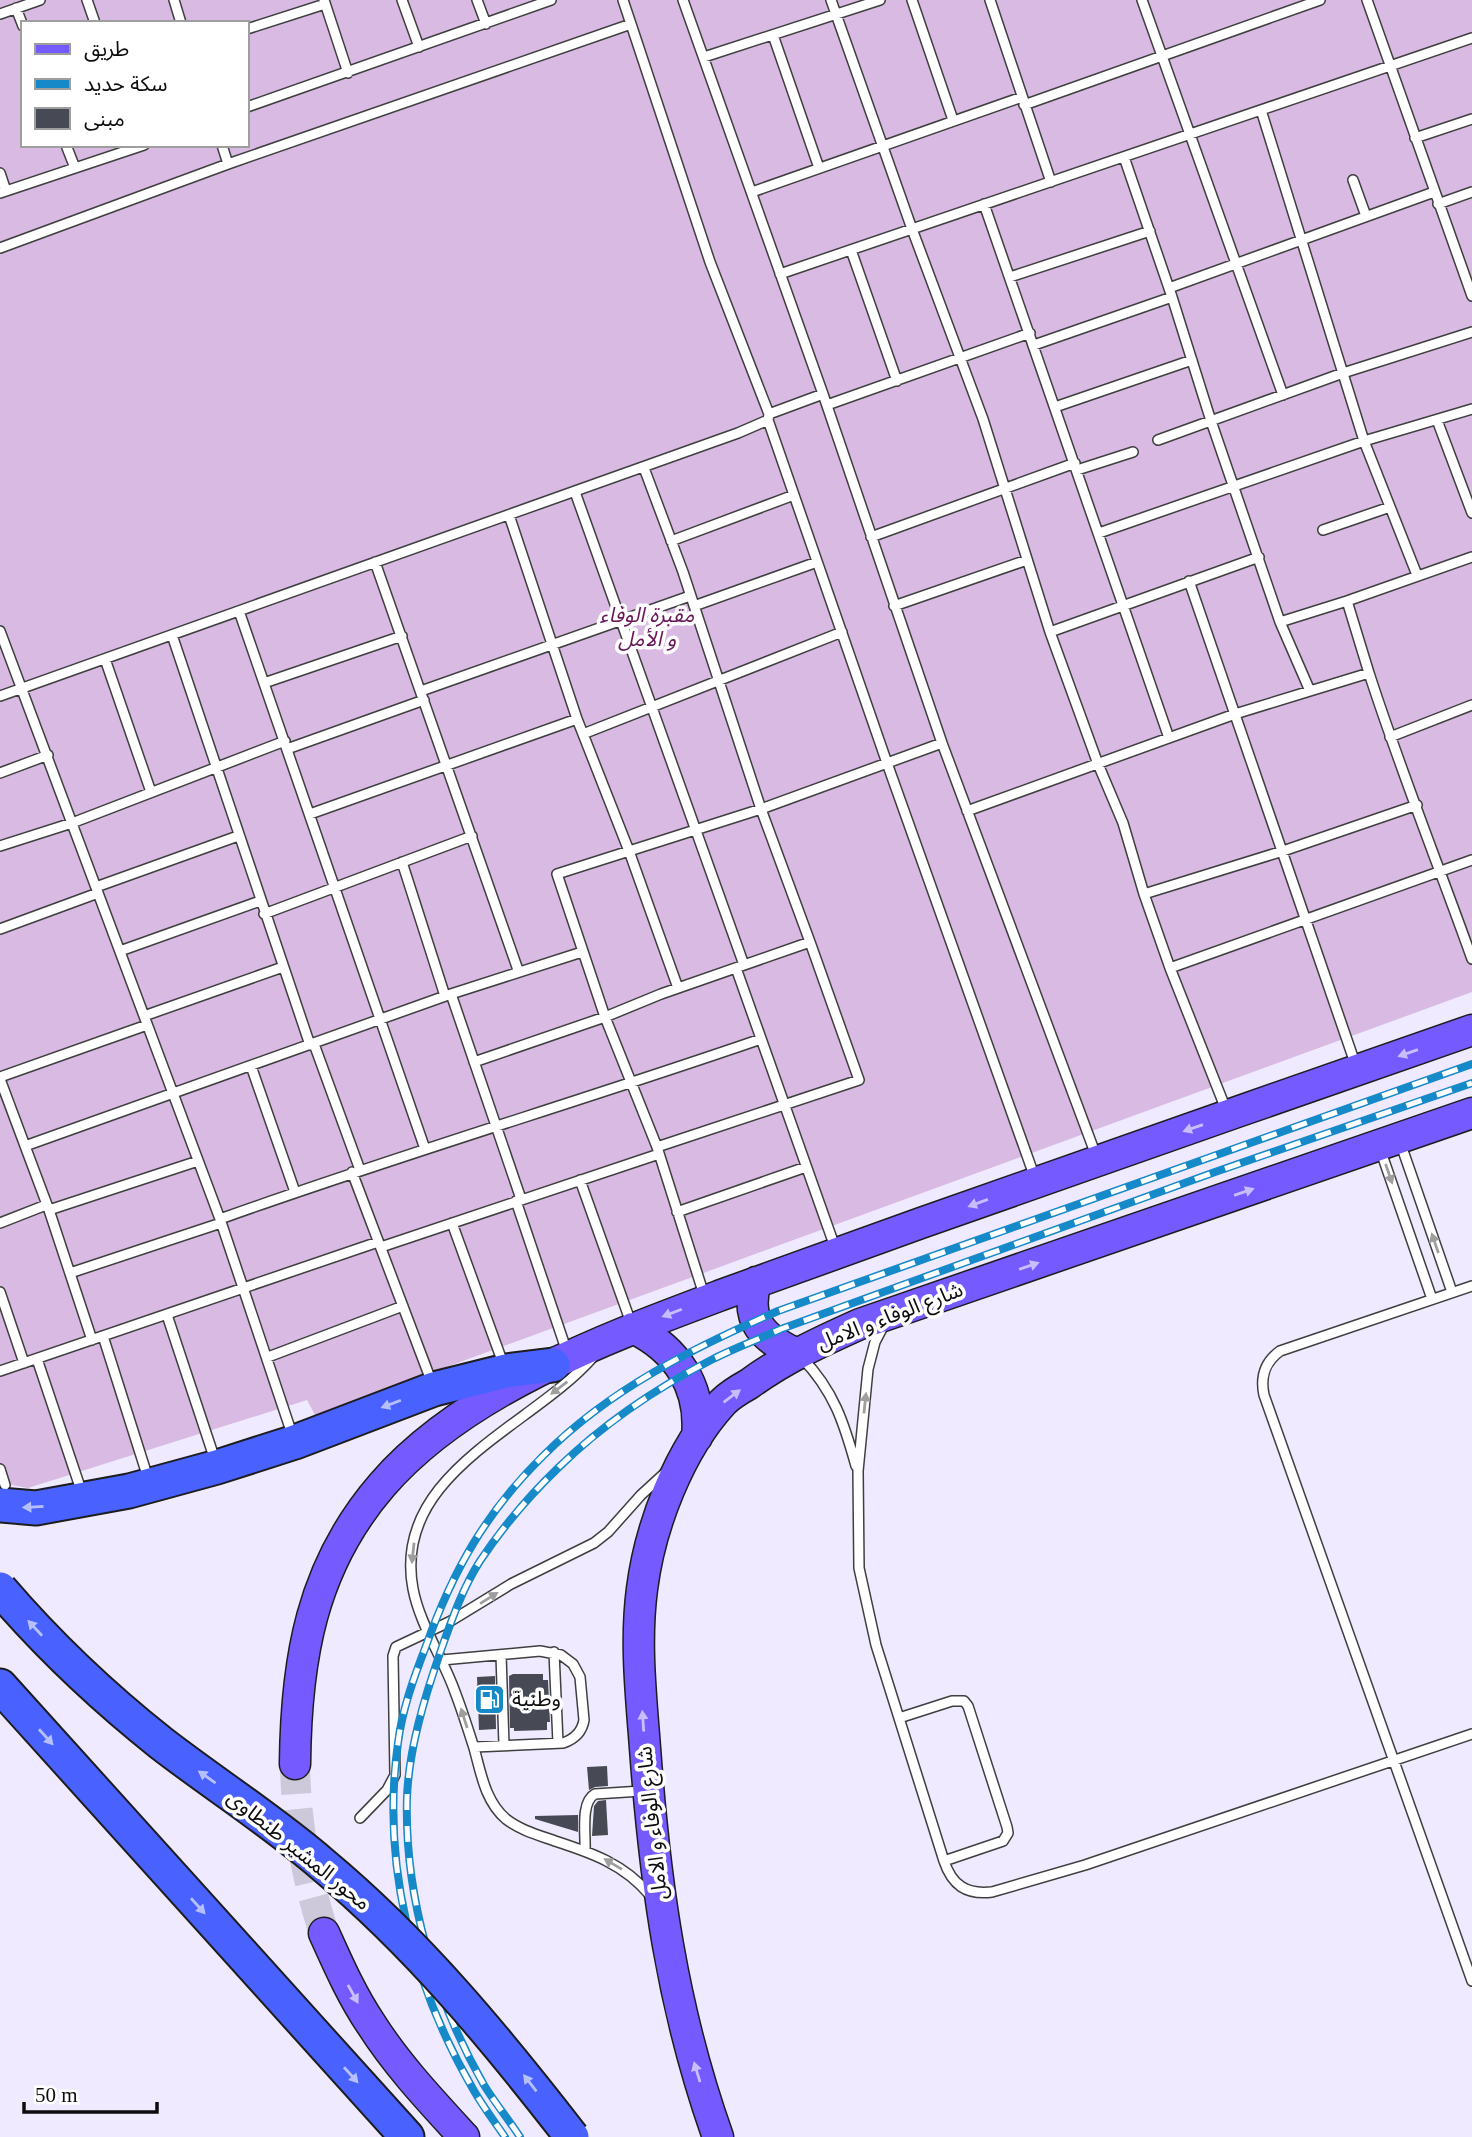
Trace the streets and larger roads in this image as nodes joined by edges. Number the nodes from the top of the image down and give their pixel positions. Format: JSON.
{"nodes":[{"id":1,"x":1472,"y":1030,"type":"edge"},
{"id":2,"x":1472,"y":1113,"type":"edge"},
{"id":3,"x":756,"y":1282,"type":"junction"},
{"id":4,"x":620,"y":1334,"type":"junction"},
{"id":5,"x":797,"y":1354,"type":"junction"},
{"id":6,"x":561,"y":1361,"type":"junction"},
{"id":7,"x":691,"y":1448,"type":"junction"},
{"id":8,"x":2,"y":1495,"type":"edge"},
{"id":9,"x":0,"y":1589,"type":"edge"},
{"id":10,"x":0,"y":1686,"type":"edge"},
{"id":11,"x":295,"y":1764,"type":"tunnel mouth"},
{"id":12,"x":324,"y":1933,"type":"tunnel mouth"},
{"id":13,"x":407,"y":2137,"type":"edge"},
{"id":14,"x":464,"y":2137,"type":"edge"},
{"id":15,"x":572,"y":2137,"type":"edge"},
{"id":16,"x":718,"y":2137,"type":"edge"}],
"edges":[{"from":1,"to":3,"type":"main road","one_way":true},
{"from":5,"to":2,"type":"main road","name":"شارع الوفاء و الامل","one_way":true},
{"from":3,"to":4,"type":"main road","one_way":true},
{"from":3,"to":5,"type":"main road"},
{"from":4,"to":6,"type":"main road"},
{"from":4,"to":7,"type":"main road"},
{"from":7,"to":5,"type":"main road","name":"شارع الوفاء و الامل","one_way":true},
{"from":6,"to":8,"type":"highway","one_way":true},
{"from":6,"to":11,"type":"main road"},
{"from":16,"to":7,"type":"main road","name":"شارع الوفاء و الامل","one_way":true},
{"from":15,"to":9,"type":"highway","name":"محور المشير طنطاوى","one_way":true,"bridge":true},
{"from":10,"to":13,"type":"highway","one_way":true},
{"from":12,"to":14,"type":"main road","one_way":true}]}
